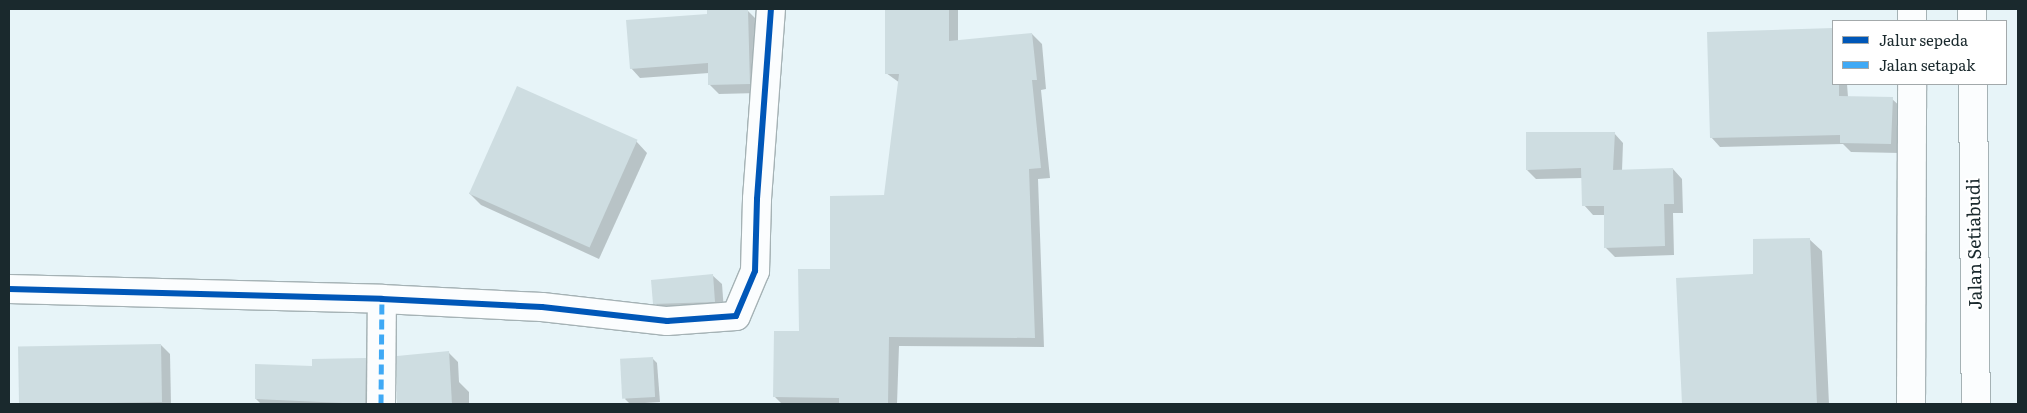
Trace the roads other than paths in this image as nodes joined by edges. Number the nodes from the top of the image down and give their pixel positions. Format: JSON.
{"nodes":[{"id":1,"x":771,"y":9,"type":"edge"},
{"id":2,"x":1912,"y":85,"type":"edge"},
{"id":3,"x":1973,"y":85,"type":"edge"},
{"id":4,"x":9,"y":289,"type":"edge"},
{"id":5,"x":382,"y":299,"type":"junction"},
{"id":6,"x":381,"y":404,"type":"edge"},
{"id":7,"x":1911,"y":404,"type":"edge"},
{"id":8,"x":1976,"y":404,"type":"edge"}],
"edges":[{"from":1,"to":5,"type":"street"},
{"from":2,"to":7,"type":"street"},
{"from":3,"to":8,"type":"street","name":"Jalan Setiabudi"},
{"from":4,"to":5,"type":"street"},
{"from":5,"to":6,"type":"street"}]}
